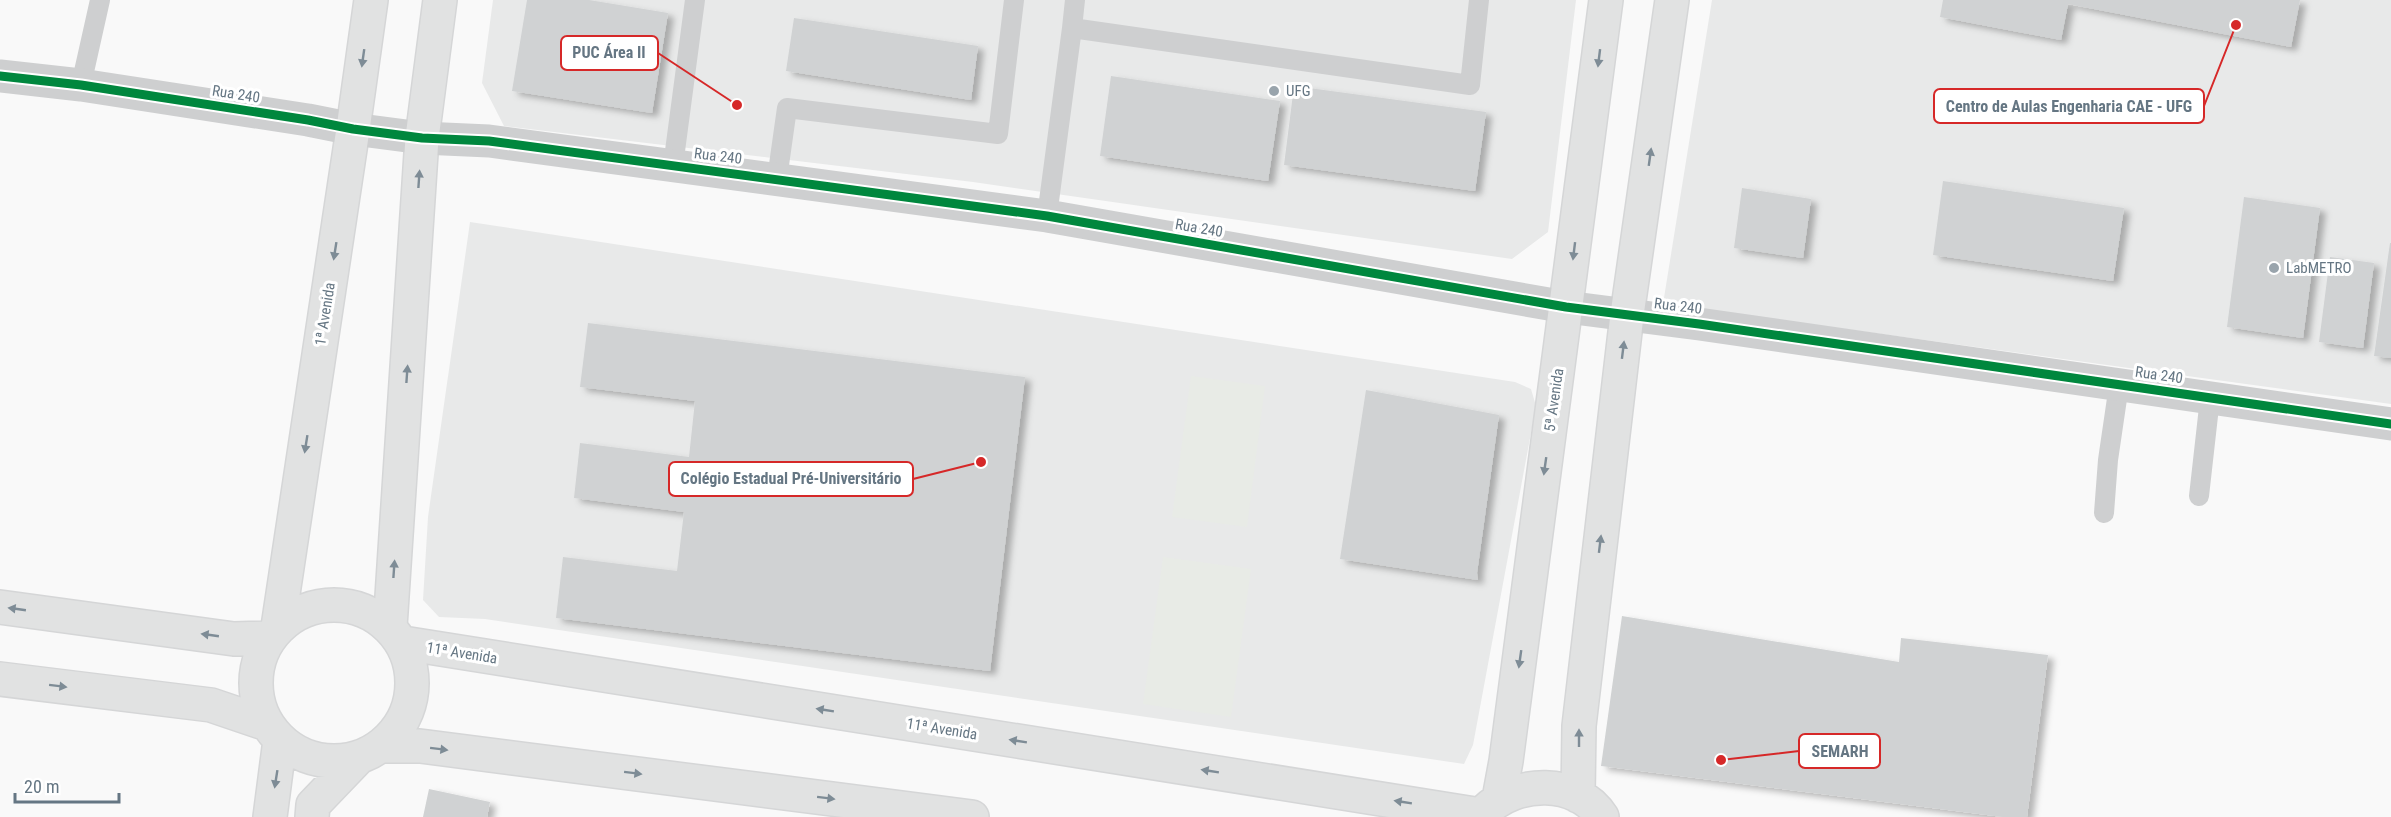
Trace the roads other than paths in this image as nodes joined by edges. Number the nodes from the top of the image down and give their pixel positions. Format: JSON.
{"nodes":[{"id":1,"x":100,"y":0,"type":"edge"},
{"id":2,"x":371,"y":0,"type":"edge"},
{"id":3,"x":440,"y":0,"type":"edge"},
{"id":4,"x":695,"y":0,"type":"edge"},
{"id":5,"x":1014,"y":0,"type":"edge"},
{"id":6,"x":1075,"y":0,"type":"edge"},
{"id":7,"x":1479,"y":0,"type":"edge"},
{"id":8,"x":1606,"y":0,"type":"edge"},
{"id":9,"x":1672,"y":0,"type":"edge"},
{"id":10,"x":1072,"y":28,"type":"junction"},
{"id":11,"x":0,"y":76,"type":"edge"},
{"id":12,"x":81,"y":85,"type":"junction"},
{"id":13,"x":354,"y":129,"type":"junction"},
{"id":14,"x":422,"y":138,"type":"junction"},
{"id":15,"x":673,"y":166,"type":"junction"},
{"id":16,"x":777,"y":178,"type":"junction"},
{"id":17,"x":1047,"y":216,"type":"junction"},
{"id":18,"x":1566,"y":308,"type":"junction"},
{"id":19,"x":1628,"y":315,"type":"junction"},
{"id":20,"x":2119,"y":385,"type":"junction"},
{"id":21,"x":2210,"y":398,"type":"junction"},
{"id":22,"x":2391,"y":424,"type":"edge"},
{"id":23,"x":2199,"y":496,"type":"dead end"},
{"id":24,"x":2104,"y":513,"type":"dead end"},
{"id":25,"x":0,"y":607,"type":"edge"},
{"id":26,"x":273,"y":633,"type":"junction"},
{"id":27,"x":397,"y":635,"type":"junction"},
{"id":28,"x":0,"y":679,"type":"edge"},
{"id":29,"x":274,"y":732,"type":"junction"},
{"id":30,"x":370,"y":752,"type":"junction"},
{"id":31,"x":1487,"y":810,"type":"edge"},
{"id":32,"x":1597,"y":811,"type":"edge"},
{"id":33,"x":270,"y":817,"type":"edge"},
{"id":34,"x":312,"y":817,"type":"edge"},
{"id":35,"x":972,"y":817,"type":"edge"}],
"edges":[{"from":1,"to":12,"type":"lane"},
{"from":2,"to":13,"type":"main road","name":"1ª Avenida","one_way":true},
{"from":3,"to":14,"type":"main road"},
{"from":4,"to":15,"type":"lane"},
{"from":5,"to":16,"type":"lane"},
{"from":6,"to":10,"type":"lane"},
{"from":7,"to":10,"type":"lane"},
{"from":8,"to":18,"type":"main road","name":"5ª Avenida","one_way":true},
{"from":19,"to":9,"type":"main road","one_way":true},
{"from":10,"to":17,"type":"lane"},
{"from":11,"to":12,"type":"street","name":"Rua 240"},
{"from":12,"to":13,"type":"street","name":"Rua 240"},
{"from":13,"to":14,"type":"street","name":"Rua 240"},
{"from":13,"to":26,"type":"main road","name":"1ª Avenida","one_way":true},
{"from":14,"to":15,"type":"street","name":"Rua 240"},
{"from":27,"to":14,"type":"main road","one_way":true},
{"from":15,"to":16,"type":"street","name":"Rua 240"},
{"from":16,"to":17,"type":"street","name":"Rua 240"},
{"from":17,"to":18,"type":"street","name":"Rua 240"},
{"from":18,"to":19,"type":"street","name":"Rua 240"},
{"from":18,"to":31,"type":"main road","name":"5ª Avenida","one_way":true},
{"from":19,"to":20,"type":"street","name":"Rua 240"},
{"from":32,"to":19,"type":"main road","one_way":true},
{"from":20,"to":21,"type":"street","name":"Rua 240"},
{"from":20,"to":24,"type":"lane"},
{"from":21,"to":22,"type":"street","name":"Rua 240"},
{"from":21,"to":23,"type":"lane"},
{"from":26,"to":25,"type":"main road","one_way":true},
{"from":26,"to":27,"type":"main road"},
{"from":26,"to":29,"type":"main road"},
{"from":27,"to":30,"type":"main road"},
{"from":31,"to":27,"type":"main road","name":"11ª Avenida","one_way":true},
{"from":28,"to":29,"type":"main road","one_way":true},
{"from":29,"to":30,"type":"main road"},
{"from":29,"to":33,"type":"main road","one_way":true},
{"from":30,"to":34,"type":"main road"},
{"from":30,"to":35,"type":"main road","one_way":true},
{"from":31,"to":32,"type":"main road"}]}
